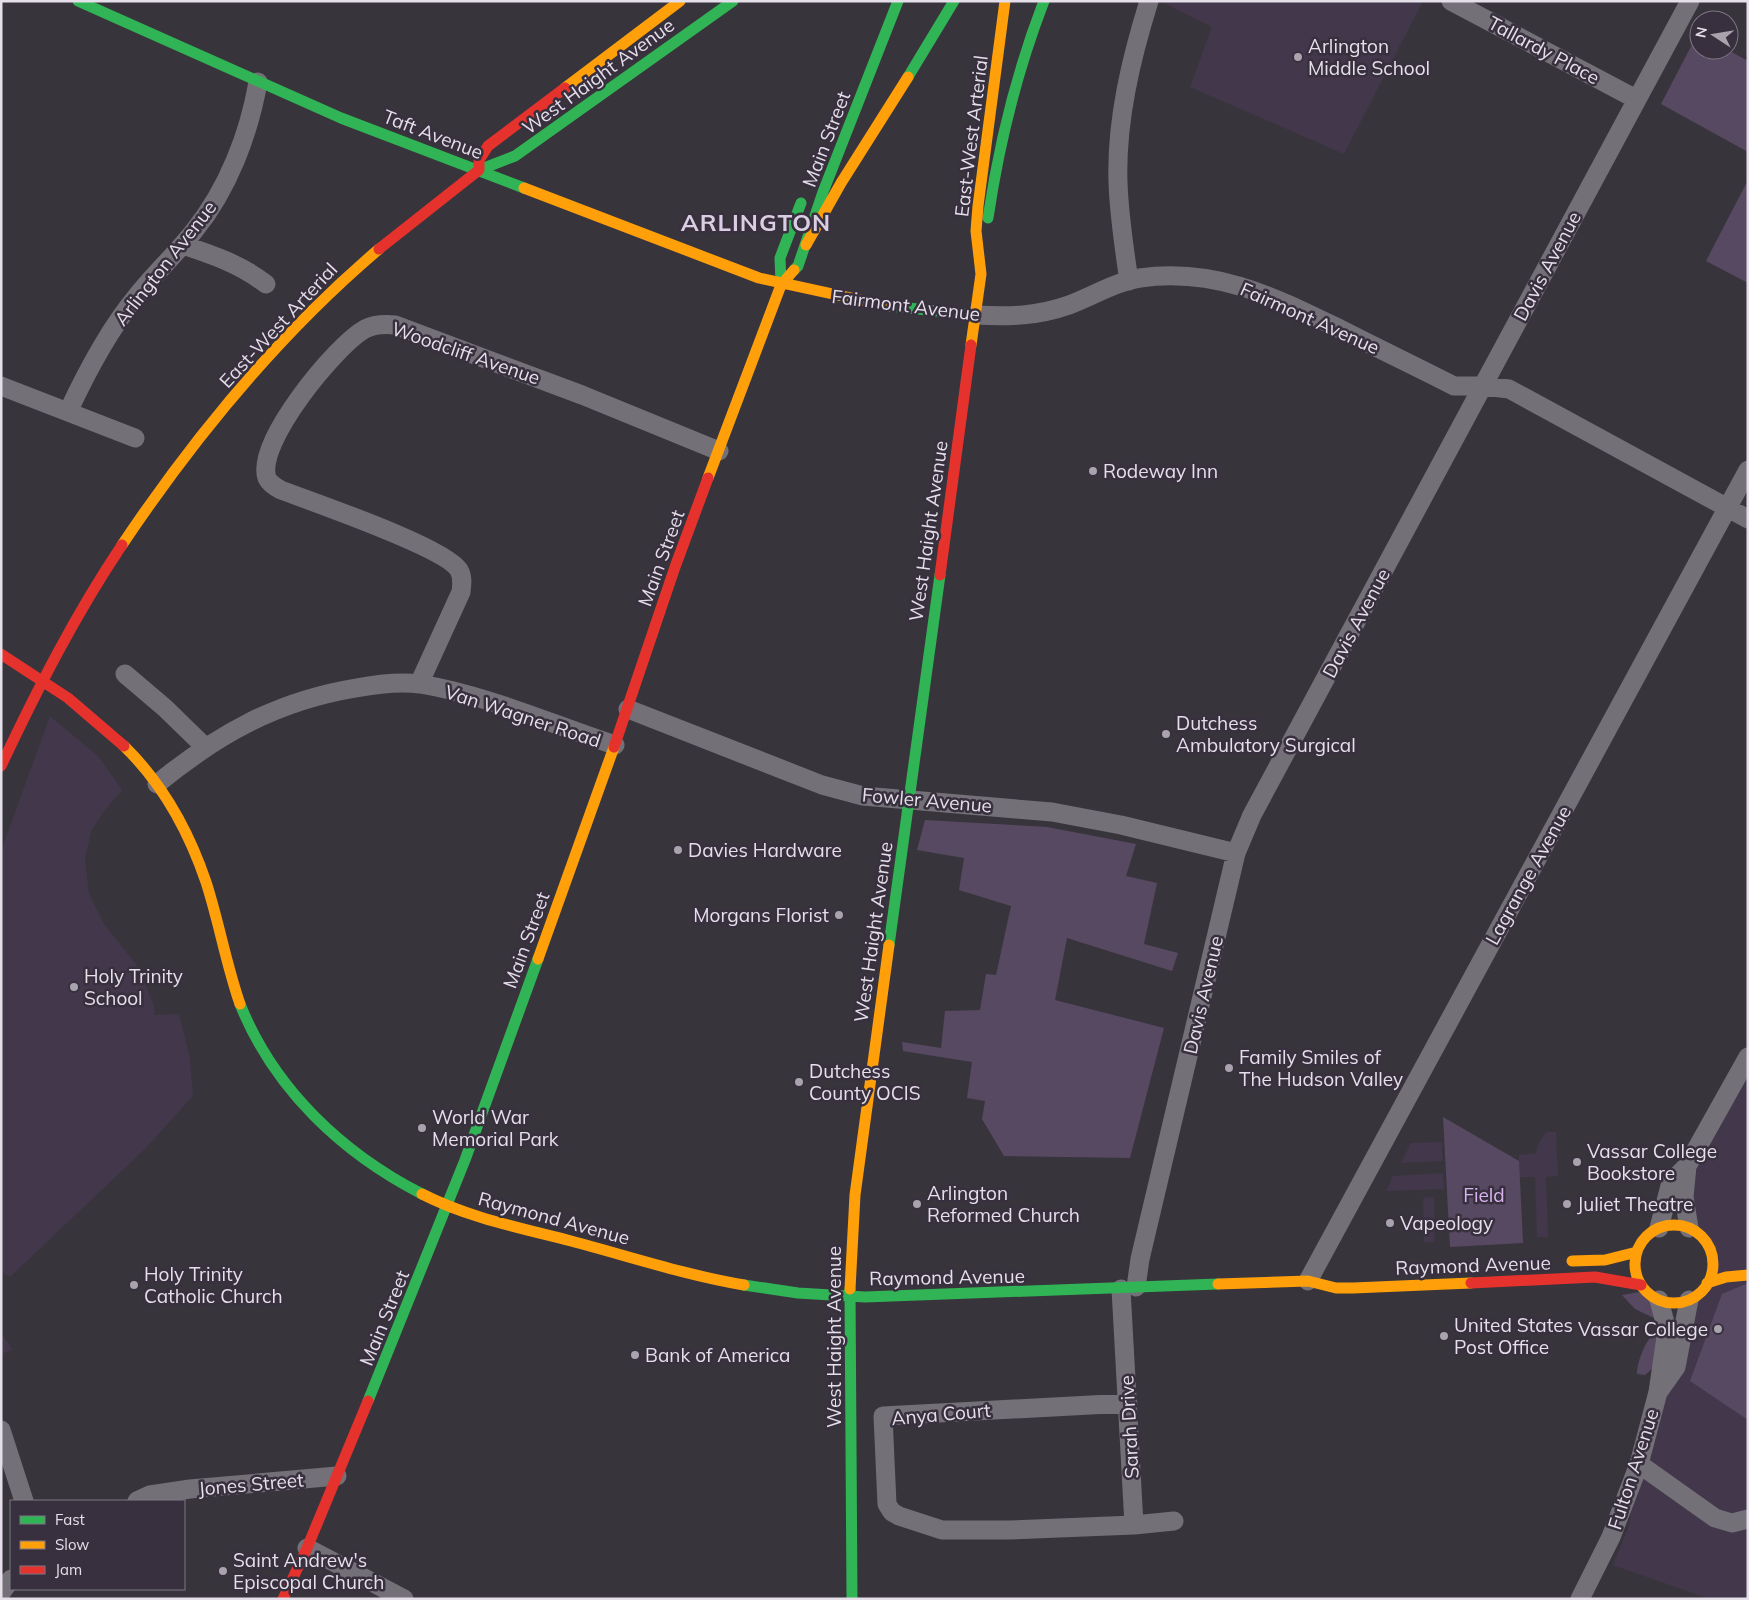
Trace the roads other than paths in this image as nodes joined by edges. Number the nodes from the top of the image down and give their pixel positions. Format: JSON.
{"nodes":[{"id":1,"x":78,"y":1,"type":"edge"},
{"id":2,"x":680,"y":1,"type":"edge"},
{"id":3,"x":733,"y":1,"type":"edge"},
{"id":4,"x":898,"y":1,"type":"edge"},
{"id":5,"x":954,"y":1,"type":"edge"},
{"id":6,"x":1005,"y":1,"type":"edge"},
{"id":7,"x":1044,"y":1,"type":"edge"},
{"id":8,"x":1149,"y":1,"type":"edge"},
{"id":9,"x":1451,"y":1,"type":"edge"},
{"id":10,"x":1690,"y":1,"type":"edge"},
{"id":11,"x":258,"y":82,"type":"junction"},
{"id":12,"x":1636,"y":99,"type":"junction"},
{"id":13,"x":479,"y":170,"type":"junction"},
{"id":14,"x":804,"y":196,"type":"dead end"},
{"id":15,"x":183,"y":245,"type":"junction"},
{"id":16,"x":806,"y":245,"type":"junction"},
{"id":17,"x":981,"y":274,"type":"junction"},
{"id":18,"x":1129,"y":281,"type":"junction"},
{"id":19,"x":266,"y":284,"type":"dead end"},
{"id":20,"x":781,"y":285,"type":"junction"},
{"id":21,"x":976,"y":315,"type":"junction"},
{"id":22,"x":1,"y":386,"type":"edge"},
{"id":23,"x":1484,"y":386,"type":"junction"},
{"id":24,"x":68,"y":412,"type":"junction"},
{"id":25,"x":135,"y":438,"type":"dead end"},
{"id":26,"x":719,"y":451,"type":"junction"},
{"id":27,"x":1748,"y":470,"type":"edge"},
{"id":28,"x":1727,"y":508,"type":"junction"},
{"id":29,"x":1748,"y":519,"type":"edge"},
{"id":30,"x":1,"y":654,"type":"edge"},
{"id":31,"x":126,"y":674,"type":"dead end"},
{"id":32,"x":43,"y":679,"type":"junction"},
{"id":33,"x":419,"y":684,"type":"junction"},
{"id":34,"x":628,"y":709,"type":"junction"},
{"id":35,"x":615,"y":745,"type":"junction"},
{"id":36,"x":205,"y":747,"type":"junction"},
{"id":37,"x":1,"y":766,"type":"edge"},
{"id":38,"x":157,"y":784,"type":"junction"},
{"id":39,"x":909,"y":800,"type":"junction"},
{"id":40,"x":1236,"y":853,"type":"junction"},
{"id":41,"x":1748,"y":1057,"type":"edge"},
{"id":42,"x":1686,"y":1166,"type":"junction"},
{"id":43,"x":448,"y":1206,"type":"junction"},
{"id":44,"x":1659,"y":1228,"type":"junction"},
{"id":45,"x":1689,"y":1228,"type":"junction"},
{"id":46,"x":1637,"y":1252,"type":"junction"},
{"id":47,"x":1557,"y":1262,"type":"dead end"},
{"id":48,"x":1326,"y":1275,"type":"dead end"},
{"id":49,"x":1748,"y":1275,"type":"edge"},
{"id":50,"x":1308,"y":1281,"type":"junction"},
{"id":51,"x":1707,"y":1283,"type":"junction"},
{"id":52,"x":1641,"y":1285,"type":"junction"},
{"id":53,"x":1128,"y":1288,"type":"junction"},
{"id":54,"x":850,"y":1296,"type":"junction"},
{"id":55,"x":1658,"y":1300,"type":"junction"},
{"id":56,"x":1689,"y":1300,"type":"junction"},
{"id":57,"x":1658,"y":1392,"type":"junction"},
{"id":58,"x":1128,"y":1403,"type":"junction"},
{"id":59,"x":1,"y":1430,"type":"edge"},
{"id":60,"x":1639,"y":1464,"type":"junction"},
{"id":61,"x":337,"y":1476,"type":"junction"},
{"id":62,"x":24,"y":1500,"type":"edge"},
{"id":63,"x":139,"y":1500,"type":"edge"},
{"id":64,"x":1748,"y":1519,"type":"edge"},
{"id":65,"x":1174,"y":1521,"type":"dead end"},
{"id":66,"x":1134,"y":1525,"type":"junction"},
{"id":67,"x":307,"y":1548,"type":"junction"},
{"id":68,"x":10,"y":1580,"type":"edge"},
{"id":69,"x":1,"y":1593,"type":"edge"},
{"id":70,"x":283,"y":1599,"type":"edge"},
{"id":71,"x":404,"y":1599,"type":"edge"},
{"id":72,"x":852,"y":1599,"type":"edge"},
{"id":73,"x":1580,"y":1599,"type":"edge"}],
"edges":[{"from":1,"to":11,"type":"main road","name":"Taft Avenue"},
{"from":2,"to":13,"type":"main road"},
{"from":3,"to":13,"type":"main road","name":"West Haight Avenue"},
{"from":4,"to":16,"type":"main road","name":"Main Street"},
{"from":5,"to":16,"type":"main road"},
{"from":6,"to":17,"type":"main road","name":"East-West Arterial"},
{"from":7,"to":17,"type":"main road"},
{"from":8,"to":18,"type":"street"},
{"from":9,"to":12,"type":"street","name":"Tallardy Place"},
{"from":10,"to":12,"type":"street","name":"Davis Avenue"},
{"from":11,"to":13,"type":"main road","name":"Taft Avenue"},
{"from":11,"to":15,"type":"street","name":"Arlington Avenue"},
{"from":12,"to":23,"type":"street","name":"Davis Avenue"},
{"from":13,"to":20,"type":"main road","name":"Taft Avenue"},
{"from":13,"to":32,"type":"main road","name":"East-West Arterial"},
{"from":14,"to":20,"type":"main road","name":"Main Street"},
{"from":15,"to":19,"type":"street"},
{"from":15,"to":24,"type":"street","name":"Arlington Avenue"},
{"from":16,"to":20,"type":"main road","name":"Main Street"},
{"from":17,"to":21,"type":"main road","name":"West Haight Avenue"},
{"from":18,"to":21,"type":"street","name":"Fairmont Avenue"},
{"from":18,"to":23,"type":"street","name":"Fairmont Avenue"},
{"from":20,"to":21,"type":"main road","name":"Fairmont Avenue"},
{"from":20,"to":26,"type":"main road","name":"Main Street"},
{"from":21,"to":39,"type":"main road","name":"West Haight Avenue"},
{"from":22,"to":24,"type":"street"},
{"from":23,"to":28,"type":"street","name":"Fairmont Avenue"},
{"from":23,"to":40,"type":"street","name":"Davis Avenue"},
{"from":24,"to":25,"type":"street"},
{"from":26,"to":33,"type":"street","name":"Woodcliff Avenue"},
{"from":26,"to":34,"type":"main road","name":"Main Street"},
{"from":27,"to":28,"type":"street","name":"Lagrange Avenue"},
{"from":28,"to":29,"type":"street","name":"Fairmont Avenue"},
{"from":28,"to":50,"type":"street","name":"Lagrange Avenue"},
{"from":30,"to":32,"type":"main road"},
{"from":31,"to":36,"type":"street"},
{"from":32,"to":37,"type":"main road","name":"East-West Arterial"},
{"from":32,"to":38,"type":"main road","name":"Raymond Avenue"},
{"from":33,"to":35,"type":"street","name":"Van Wagner Road"},
{"from":33,"to":36,"type":"street","name":"Van Wagner Road"},
{"from":34,"to":35,"type":"main road","name":"Main Street"},
{"from":34,"to":39,"type":"street","name":"Fowler Avenue"},
{"from":35,"to":43,"type":"main road","name":"Main Street"},
{"from":36,"to":38,"type":"street","name":"Van Wagner Road"},
{"from":38,"to":43,"type":"main road","name":"Raymond Avenue"},
{"from":39,"to":40,"type":"street","name":"Fowler Avenue"},
{"from":39,"to":54,"type":"main road","name":"West Haight Avenue"},
{"from":40,"to":53,"type":"street","name":"Davis Avenue"},
{"from":41,"to":42,"type":"street"},
{"from":42,"to":44,"type":"street"},
{"from":42,"to":45,"type":"street"},
{"from":43,"to":54,"type":"main road","name":"Raymond Avenue"},
{"from":43,"to":61,"type":"main road","name":"Main Street"},
{"from":44,"to":45,"type":"main road"},
{"from":44,"to":46,"type":"main road"},
{"from":45,"to":51,"type":"main road"},
{"from":46,"to":47,"type":"main road","name":"Raymond Avenue"},
{"from":46,"to":52,"type":"main road"},
{"from":48,"to":50,"type":"main road","name":"Raymond Avenue"},
{"from":49,"to":51,"type":"main road"},
{"from":50,"to":52,"type":"main road","name":"Raymond Avenue"},
{"from":50,"to":53,"type":"main road","name":"Raymond Avenue"},
{"from":51,"to":56,"type":"main road"},
{"from":52,"to":55,"type":"main road"},
{"from":53,"to":54,"type":"main road","name":"Raymond Avenue"},
{"from":53,"to":58,"type":"street","name":"Sarah Drive"},
{"from":54,"to":72,"type":"main road","name":"West Haight Avenue"},
{"from":55,"to":56,"type":"main road"},
{"from":55,"to":57,"type":"street","name":"Fulton Avenue"},
{"from":56,"to":57,"type":"street","name":"Fulton Avenue"},
{"from":57,"to":60,"type":"street","name":"Fulton Avenue"},
{"from":58,"to":66,"type":"street","name":"Sarah Drive"},
{"from":58,"to":66,"type":"street","name":"Anya Court"},
{"from":59,"to":62,"type":"street"},
{"from":60,"to":64,"type":"street"},
{"from":60,"to":73,"type":"street","name":"Fulton Avenue"},
{"from":61,"to":63,"type":"street","name":"Jones Street"},
{"from":61,"to":67,"type":"main road","name":"Main Street"},
{"from":65,"to":66,"type":"street"},
{"from":67,"to":70,"type":"main road","name":"Main Street"},
{"from":67,"to":71,"type":"street"},
{"from":68,"to":69,"type":"street"}]}
